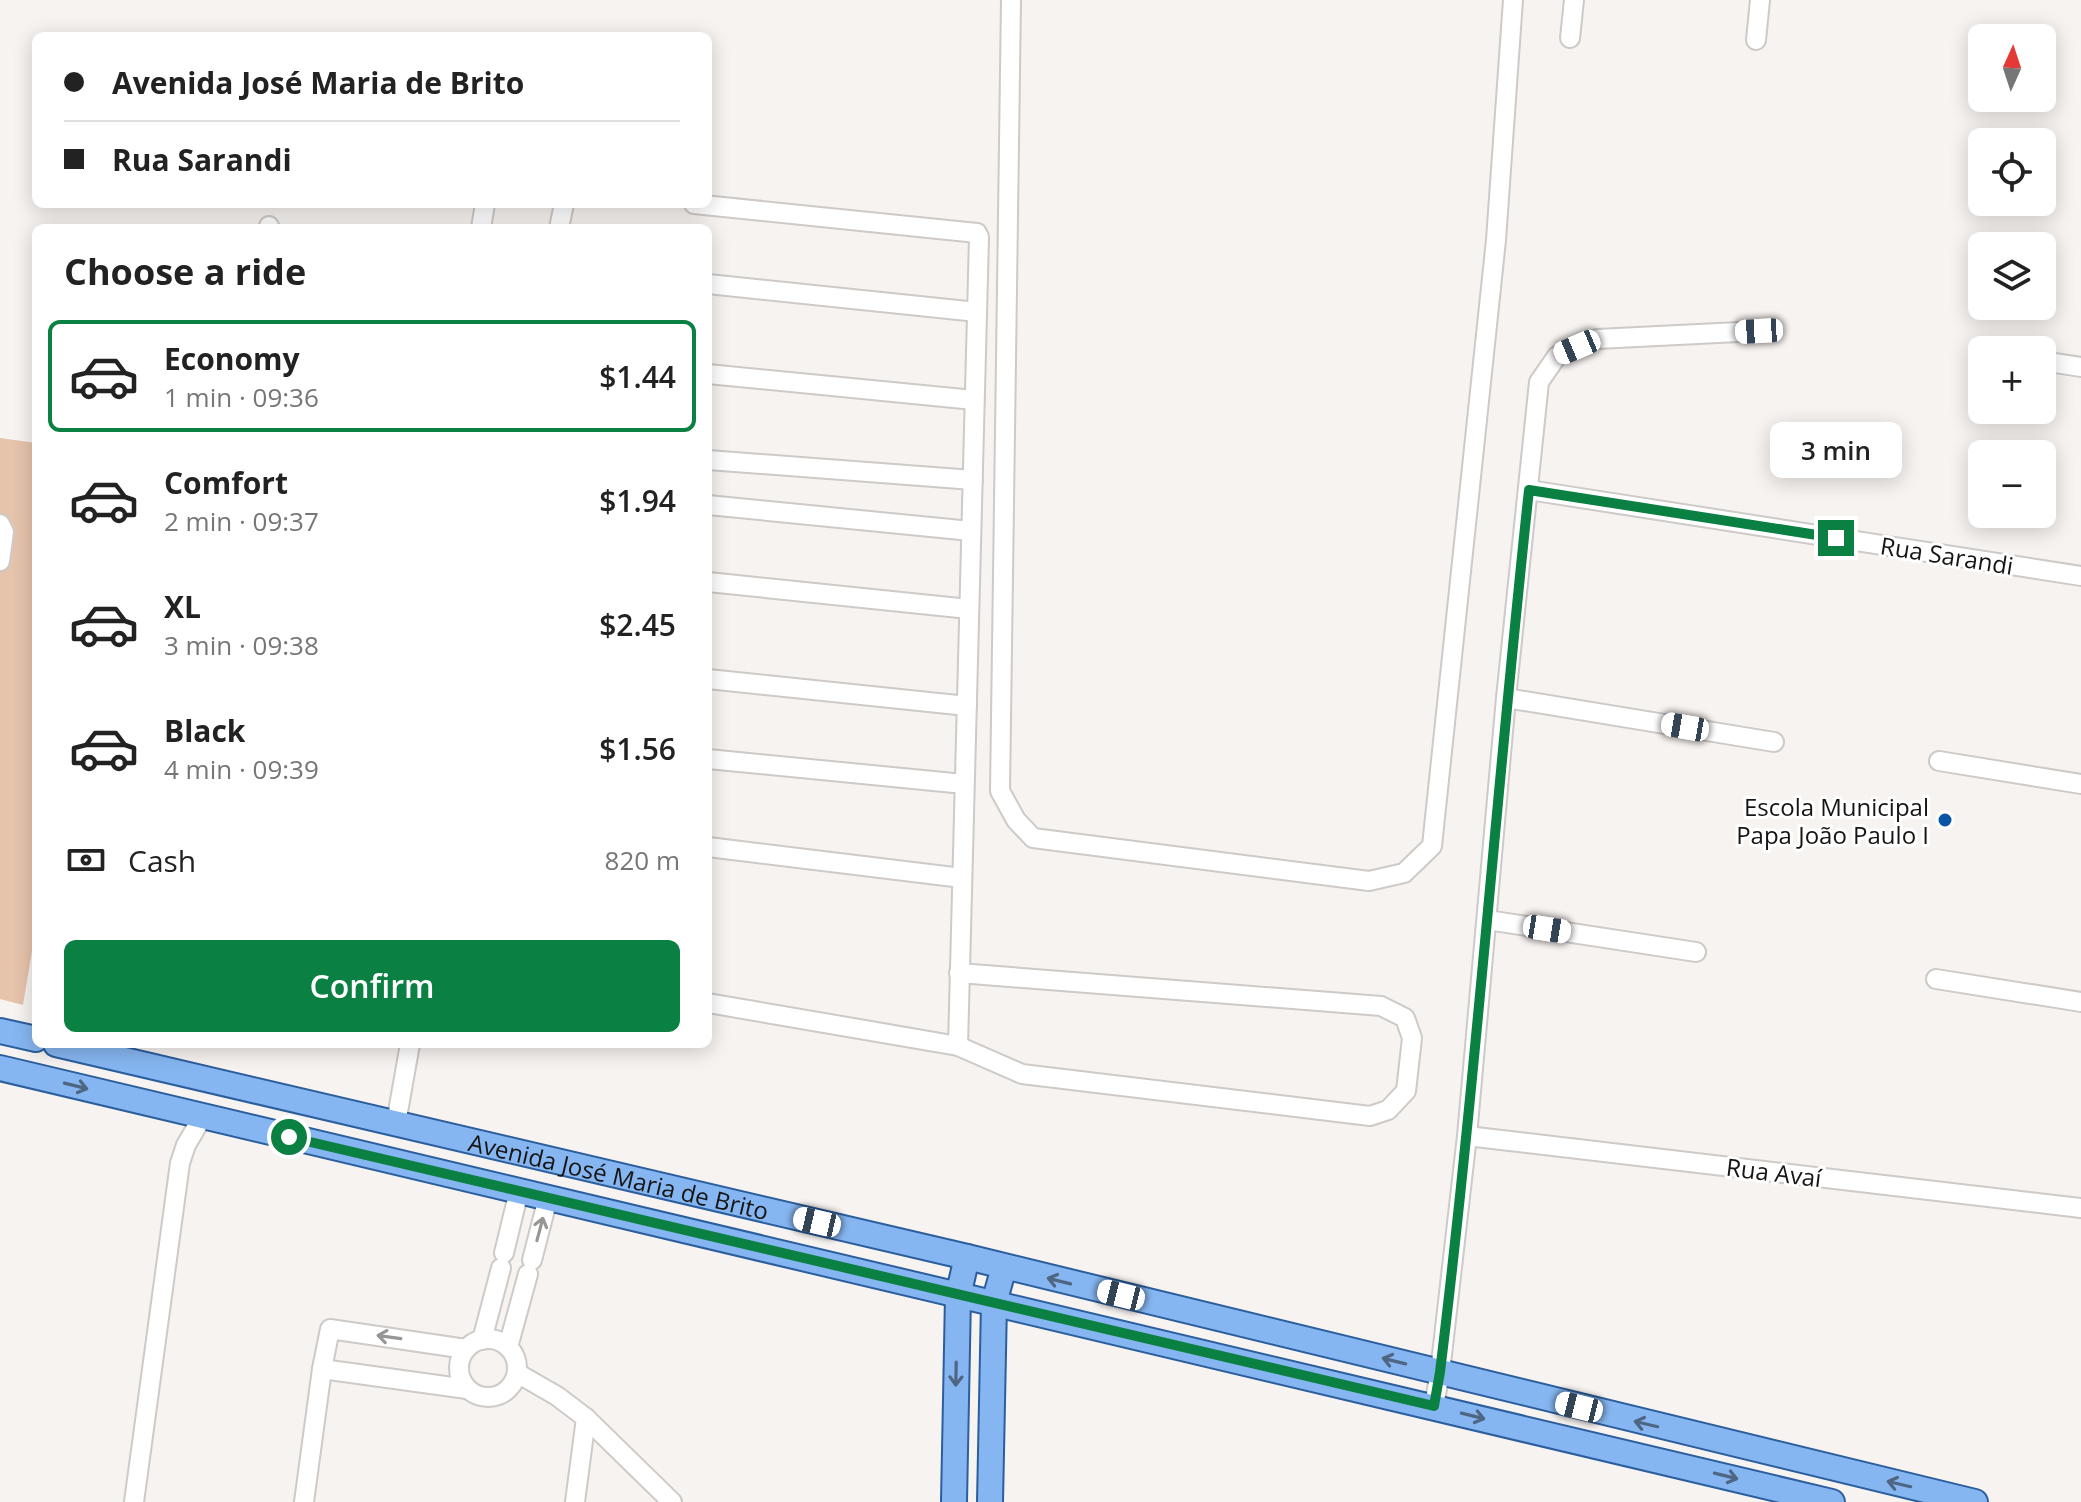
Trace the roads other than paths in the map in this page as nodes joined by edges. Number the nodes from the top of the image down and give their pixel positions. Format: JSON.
{"nodes":[{"id":1,"x":1011,"y":0,"type":"edge"},
{"id":2,"x":1513,"y":0,"type":"edge"},
{"id":3,"x":1574,"y":0,"type":"edge"},
{"id":4,"x":1760,"y":0,"type":"edge"},
{"id":5,"x":1570,"y":38,"type":"dead end"},
{"id":6,"x":1756,"y":40,"type":"dead end"},
{"id":7,"x":712,"y":206,"type":"edge"},
{"id":8,"x":712,"y":284,"type":"edge"},
{"id":9,"x":977,"y":312,"type":"junction"},
{"id":10,"x":1759,"y":331,"type":"dead end"},
{"id":11,"x":2056,"y":363,"type":"edge"},
{"id":12,"x":2081,"y":367,"type":"edge"},
{"id":13,"x":712,"y":374,"type":"edge"},
{"id":14,"x":974,"y":400,"type":"junction"},
{"id":15,"x":712,"y":460,"type":"edge"},
{"id":16,"x":973,"y":480,"type":"junction"},
{"id":17,"x":1529,"y":490,"type":"junction"},
{"id":18,"x":712,"y":505,"type":"edge"},
{"id":19,"x":0,"y":524,"type":"edge"},
{"id":20,"x":971,"y":531,"type":"junction"},
{"id":21,"x":0,"y":561,"type":"edge"},
{"id":22,"x":2081,"y":576,"type":"edge"},
{"id":23,"x":712,"y":582,"type":"edge"},
{"id":24,"x":969,"y":609,"type":"junction"},
{"id":25,"x":712,"y":679,"type":"edge"},
{"id":26,"x":1506,"y":698,"type":"junction"},
{"id":27,"x":967,"y":706,"type":"junction"},
{"id":28,"x":1774,"y":742,"type":"dead end"},
{"id":29,"x":712,"y":759,"type":"edge"},
{"id":30,"x":1939,"y":761,"type":"dead end"},
{"id":31,"x":964,"y":784,"type":"junction"},
{"id":32,"x":2081,"y":784,"type":"edge"},
{"id":33,"x":712,"y":847,"type":"edge"},
{"id":34,"x":962,"y":878,"type":"junction"},
{"id":35,"x":1487,"y":920,"type":"junction"},
{"id":36,"x":1696,"y":952,"type":"dead end"},
{"id":37,"x":959,"y":973,"type":"junction"},
{"id":38,"x":1936,"y":979,"type":"dead end"},
{"id":39,"x":2081,"y":1002,"type":"edge"},
{"id":40,"x":712,"y":1004,"type":"edge"},
{"id":41,"x":0,"y":1031,"type":"edge"},
{"id":42,"x":32,"y":1038,"type":"edge"},
{"id":43,"x":958,"y":1046,"type":"junction"},
{"id":44,"x":73,"y":1048,"type":"edge"},
{"id":45,"x":409,"y":1048,"type":"edge"},
{"id":46,"x":0,"y":1068,"type":"edge"},
{"id":47,"x":203,"y":1116,"type":"junction"},
{"id":48,"x":396,"y":1123,"type":"junction"},
{"id":49,"x":1467,"y":1136,"type":"junction"},
{"id":50,"x":519,"y":1191,"type":"junction"},
{"id":51,"x":548,"y":1198,"type":"junction"},
{"id":52,"x":2081,"y":1208,"type":"edge"},
{"id":53,"x":967,"y":1257,"type":"junction"},
{"id":54,"x":501,"y":1266,"type":"junction"},
{"id":55,"x":1004,"y":1267,"type":"junction"},
{"id":56,"x":528,"y":1273,"type":"junction"},
{"id":57,"x":958,"y":1296,"type":"junction"},
{"id":58,"x":994,"y":1303,"type":"junction"},
{"id":59,"x":474,"y":1344,"type":"junction"},
{"id":60,"x":508,"y":1347,"type":"junction"},
{"id":61,"x":322,"y":1369,"type":"junction"},
{"id":62,"x":1440,"y":1372,"type":"junction"},
{"id":63,"x":517,"y":1373,"type":"junction"},
{"id":64,"x":467,"y":1389,"type":"junction"},
{"id":65,"x":1434,"y":1406,"type":"junction"},
{"id":66,"x":586,"y":1418,"type":"junction"},
{"id":67,"x":134,"y":1502,"type":"edge"},
{"id":68,"x":304,"y":1502,"type":"edge"},
{"id":69,"x":575,"y":1502,"type":"edge"},
{"id":70,"x":672,"y":1502,"type":"edge"},
{"id":71,"x":954,"y":1502,"type":"edge"},
{"id":72,"x":990,"y":1502,"type":"edge"},
{"id":73,"x":1832,"y":1502,"type":"edge"},
{"id":74,"x":1975,"y":1502,"type":"edge"}],
"edges":[{"from":1,"to":2,"type":"street"},
{"from":3,"to":5,"type":"street"},
{"from":4,"to":6,"type":"street"},
{"from":7,"to":9,"type":"street"},
{"from":8,"to":9,"type":"street"},
{"from":9,"to":14,"type":"street"},
{"from":10,"to":17,"type":"street"},
{"from":11,"to":12,"type":"street"},
{"from":13,"to":14,"type":"street"},
{"from":14,"to":16,"type":"street"},
{"from":15,"to":16,"type":"street"},
{"from":16,"to":20,"type":"street"},
{"from":17,"to":22,"type":"street","name":"Rua Sarandi"},
{"from":17,"to":26,"type":"street"},
{"from":18,"to":20,"type":"street"},
{"from":19,"to":21,"type":"street"},
{"from":20,"to":24,"type":"street"},
{"from":23,"to":24,"type":"street"},
{"from":24,"to":27,"type":"street"},
{"from":25,"to":27,"type":"street"},
{"from":26,"to":28,"type":"street"},
{"from":26,"to":35,"type":"street"},
{"from":27,"to":31,"type":"street"},
{"from":29,"to":31,"type":"street"},
{"from":30,"to":32,"type":"street"},
{"from":31,"to":34,"type":"street"},
{"from":33,"to":34,"type":"street"},
{"from":34,"to":37,"type":"street"},
{"from":35,"to":36,"type":"street"},
{"from":35,"to":49,"type":"street"},
{"from":37,"to":43,"type":"street"},
{"from":37,"to":43,"type":"street"},
{"from":38,"to":39,"type":"street"},
{"from":40,"to":43,"type":"street"},
{"from":41,"to":42,"type":"main road"},
{"from":44,"to":48,"type":"main road","name":"Avenida José Maria de Brito"},
{"from":45,"to":48,"type":"street"},
{"from":46,"to":47,"type":"main road","name":"Avenida José Maria de Brito","one_way":true},
{"from":47,"to":50,"type":"main road","name":"Avenida José Maria de Brito"},
{"from":47,"to":67,"type":"street"},
{"from":48,"to":53,"type":"main road","name":"Avenida José Maria de Brito"},
{"from":49,"to":52,"type":"street","name":"Rua Avaí"},
{"from":49,"to":62,"type":"street"},
{"from":50,"to":51,"type":"main road","name":"Avenida José Maria de Brito"},
{"from":50,"to":54,"type":"street"},
{"from":56,"to":51,"type":"street","one_way":true},
{"from":51,"to":57,"type":"main road","name":"Avenida José Maria de Brito"},
{"from":53,"to":55,"type":"main road","name":"Avenida José Maria de Brito"},
{"from":53,"to":57,"type":"main road"},
{"from":54,"to":56,"type":"street"},
{"from":54,"to":59,"type":"street"},
{"from":55,"to":58,"type":"main road"},
{"from":62,"to":55,"type":"main road","name":"Avenida José Maria de Brito","one_way":true},
{"from":56,"to":60,"type":"street"},
{"from":57,"to":58,"type":"main road","name":"Avenida José Maria de Brito"},
{"from":57,"to":71,"type":"main road","one_way":true},
{"from":58,"to":65,"type":"main road","name":"Avenida José Maria de Brito"},
{"from":58,"to":72,"type":"main road"},
{"from":59,"to":60,"type":"street"},
{"from":59,"to":61,"type":"street","one_way":true},
{"from":59,"to":64,"type":"street"},
{"from":60,"to":63,"type":"street"},
{"from":61,"to":64,"type":"street"},
{"from":61,"to":68,"type":"street"},
{"from":62,"to":65,"type":"street"},
{"from":74,"to":62,"type":"main road","name":"Avenida José Maria de Brito","one_way":true},
{"from":63,"to":64,"type":"street"},
{"from":63,"to":66,"type":"street"},
{"from":65,"to":73,"type":"main road","name":"Avenida José Maria de Brito","one_way":true},
{"from":66,"to":69,"type":"street"},
{"from":66,"to":70,"type":"street"}]}
